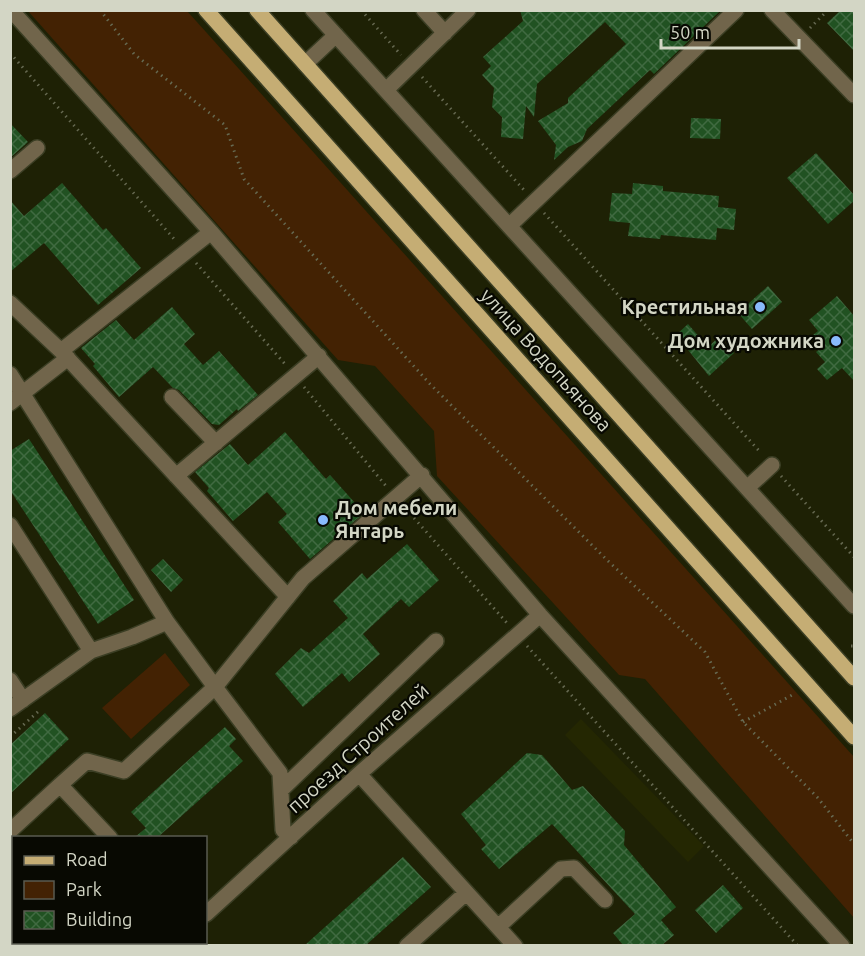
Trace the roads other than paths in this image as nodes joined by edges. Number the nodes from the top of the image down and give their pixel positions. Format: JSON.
{"nodes":[{"id":1,"x":11,"y":10,"type":"edge"},
{"id":2,"x":207,"y":10,"type":"edge"},
{"id":3,"x":257,"y":10,"type":"edge"},
{"id":4,"x":313,"y":10,"type":"edge"},
{"id":5,"x":424,"y":10,"type":"edge"},
{"id":6,"x":468,"y":10,"type":"edge"},
{"id":7,"x":736,"y":10,"type":"edge"},
{"id":8,"x":772,"y":10,"type":"edge"},
{"id":9,"x":445,"y":33,"type":"junction"},
{"id":10,"x":336,"y":36,"type":"junction"},
{"id":11,"x":305,"y":64,"type":"junction"},
{"id":12,"x":387,"y":90,"type":"junction"},
{"id":13,"x":855,"y":95,"type":"edge"},
{"id":14,"x":37,"y":148,"type":"dead end"},
{"id":15,"x":10,"y":171,"type":"edge"},
{"id":16,"x":509,"y":226,"type":"junction"},
{"id":17,"x":211,"y":232,"type":"junction"},
{"id":18,"x":10,"y":303,"type":"edge"},
{"id":19,"x":65,"y":355,"type":"junction"},
{"id":20,"x":318,"y":356,"type":"junction"},
{"id":21,"x":10,"y":374,"type":"edge"},
{"id":22,"x":172,"y":397,"type":"dead end"},
{"id":23,"x":17,"y":399,"type":"edge"},
{"id":24,"x":216,"y":442,"type":"junction"},
{"id":25,"x":772,"y":465,"type":"road end"},
{"id":26,"x":422,"y":475,"type":"junction"},
{"id":27,"x":176,"y":476,"type":"junction"},
{"id":28,"x":747,"y":488,"type":"junction"},
{"id":29,"x":10,"y":525,"type":"edge"},
{"id":30,"x":288,"y":597,"type":"junction"},
{"id":31,"x":855,"y":606,"type":"edge"},
{"id":32,"x":540,"y":615,"type":"junction"},
{"id":33,"x":167,"y":622,"type":"junction"},
{"id":34,"x":436,"y":641,"type":"dead end"},
{"id":35,"x":91,"y":651,"type":"junction"},
{"id":36,"x":855,"y":678,"type":"edge"},
{"id":37,"x":10,"y":680,"type":"edge"},
{"id":38,"x":215,"y":687,"type":"junction"},
{"id":39,"x":16,"y":704,"type":"edge"},
{"id":40,"x":855,"y":737,"type":"edge"},
{"id":41,"x":359,"y":774,"type":"junction"},
{"id":42,"x":60,"y":785,"type":"junction"},
{"id":43,"x":281,"y":790,"type":"junction"},
{"id":44,"x":10,"y":831,"type":"edge"},
{"id":45,"x":109,"y":836,"type":"edge"},
{"id":46,"x":291,"y":837,"type":"junction"},
{"id":47,"x":466,"y":893,"type":"junction"},
{"id":48,"x":605,"y":900,"type":"dead end"},
{"id":49,"x":207,"y":913,"type":"edge"},
{"id":50,"x":498,"y":927,"type":"junction"},
{"id":51,"x":407,"y":945,"type":"edge"},
{"id":52,"x":515,"y":945,"type":"edge"},
{"id":53,"x":842,"y":945,"type":"edge"}],
"edges":[{"from":1,"to":17,"type":"street"},
{"from":2,"to":40,"type":"main road","name":"улица Водопьянова"},
{"from":3,"to":11,"type":"main road","name":"улица Водопьянова"},
{"from":4,"to":10,"type":"street"},
{"from":5,"to":9,"type":"street"},
{"from":6,"to":9,"type":"street"},
{"from":7,"to":16,"type":"street"},
{"from":8,"to":13,"type":"street"},
{"from":9,"to":12,"type":"street"},
{"from":10,"to":11,"type":"street"},
{"from":10,"to":12,"type":"street"},
{"from":11,"to":36,"type":"main road","name":"улица Водопьянова"},
{"from":12,"to":16,"type":"street"},
{"from":14,"to":15,"type":"street"},
{"from":16,"to":28,"type":"street"},
{"from":17,"to":19,"type":"street"},
{"from":17,"to":20,"type":"street"},
{"from":18,"to":19,"type":"street"},
{"from":19,"to":23,"type":"street"},
{"from":19,"to":27,"type":"street"},
{"from":20,"to":24,"type":"street"},
{"from":20,"to":26,"type":"street"},
{"from":21,"to":23,"type":"street"},
{"from":22,"to":24,"type":"street"},
{"from":23,"to":33,"type":"street"},
{"from":24,"to":27,"type":"street"},
{"from":25,"to":28,"type":"street"},
{"from":26,"to":30,"type":"street"},
{"from":26,"to":32,"type":"street"},
{"from":27,"to":30,"type":"street"},
{"from":28,"to":31,"type":"street"},
{"from":29,"to":35,"type":"street"},
{"from":30,"to":38,"type":"street"},
{"from":32,"to":41,"type":"street","name":"проезд Строителей"},
{"from":32,"to":53,"type":"street"},
{"from":33,"to":35,"type":"street"},
{"from":33,"to":38,"type":"street"},
{"from":34,"to":43,"type":"street"},
{"from":35,"to":39,"type":"street"},
{"from":37,"to":39,"type":"street"},
{"from":38,"to":42,"type":"street"},
{"from":38,"to":43,"type":"street"},
{"from":41,"to":46,"type":"street","name":"проезд Строителей"},
{"from":41,"to":47,"type":"street"},
{"from":42,"to":44,"type":"street"},
{"from":42,"to":45,"type":"street"},
{"from":43,"to":46,"type":"street"},
{"from":46,"to":49,"type":"street","name":"проезд Строителей"},
{"from":47,"to":50,"type":"street"},
{"from":47,"to":51,"type":"street"},
{"from":48,"to":50,"type":"street"},
{"from":50,"to":52,"type":"street"}]}
